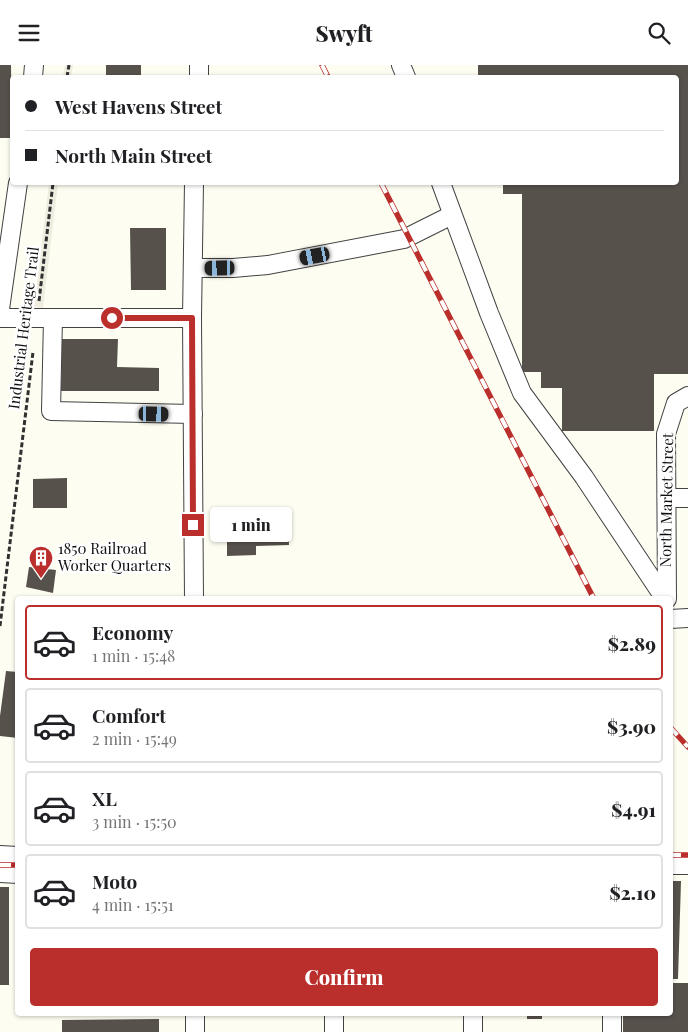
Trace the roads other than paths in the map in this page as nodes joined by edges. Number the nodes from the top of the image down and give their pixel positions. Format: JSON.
{"nodes":[{"id":1,"x":18,"y":185,"type":"edge"},
{"id":2,"x":194,"y":185,"type":"edge"},
{"id":3,"x":442,"y":185,"type":"edge"},
{"id":4,"x":452,"y":215,"type":"junction"},
{"id":5,"x":193,"y":268,"type":"junction"},
{"id":6,"x":0,"y":309,"type":"edge"},
{"id":7,"x":0,"y":318,"type":"edge"},
{"id":8,"x":45,"y":318,"type":"junction"},
{"id":9,"x":192,"y":318,"type":"junction"},
{"id":10,"x":682,"y":399,"type":"edge"},
{"id":11,"x":193,"y":414,"type":"junction"},
{"id":12,"x":667,"y":498,"type":"junction"},
{"id":13,"x":688,"y":498,"type":"edge"},
{"id":14,"x":194,"y":596,"type":"edge"},
{"id":15,"x":664,"y":596,"type":"edge"},
{"id":16,"x":666,"y":596,"type":"edge"},
{"id":17,"x":688,"y":618,"type":"edge"},
{"id":18,"x":673,"y":619,"type":"edge"},
{"id":19,"x":0,"y":855,"type":"edge"},
{"id":20,"x":15,"y":856,"type":"edge"},
{"id":21,"x":673,"y":865,"type":"edge"},
{"id":22,"x":688,"y":865,"type":"edge"},
{"id":23,"x":0,"y":873,"type":"edge"},
{"id":24,"x":15,"y":873,"type":"edge"},
{"id":25,"x":194,"y":1016,"type":"edge"},
{"id":26,"x":334,"y":1016,"type":"edge"},
{"id":27,"x":473,"y":1016,"type":"edge"},
{"id":28,"x":612,"y":1016,"type":"edge"},
{"id":29,"x":194,"y":1032,"type":"edge"},
{"id":30,"x":334,"y":1032,"type":"edge"},
{"id":31,"x":473,"y":1032,"type":"edge"},
{"id":32,"x":612,"y":1032,"type":"edge"}],
"edges":[{"from":1,"to":6,"type":"street"},
{"from":2,"to":5,"type":"street"},
{"from":3,"to":4,"type":"street"},
{"from":4,"to":5,"type":"street"},
{"from":4,"to":15,"type":"street"},
{"from":5,"to":9,"type":"street"},
{"from":7,"to":8,"type":"street"},
{"from":8,"to":9,"type":"street"},
{"from":8,"to":11,"type":"street"},
{"from":9,"to":11,"type":"street"},
{"from":10,"to":12,"type":"street","name":"North Market Street"},
{"from":11,"to":14,"type":"street"},
{"from":12,"to":13,"type":"street"},
{"from":12,"to":16,"type":"street","name":"North Market Street"},
{"from":17,"to":18,"type":"street"},
{"from":19,"to":20,"type":"street"},
{"from":21,"to":22,"type":"street"},
{"from":23,"to":24,"type":"street"},
{"from":25,"to":29,"type":"street"},
{"from":26,"to":30,"type":"street"},
{"from":27,"to":31,"type":"street"},
{"from":28,"to":32,"type":"street"}]}
